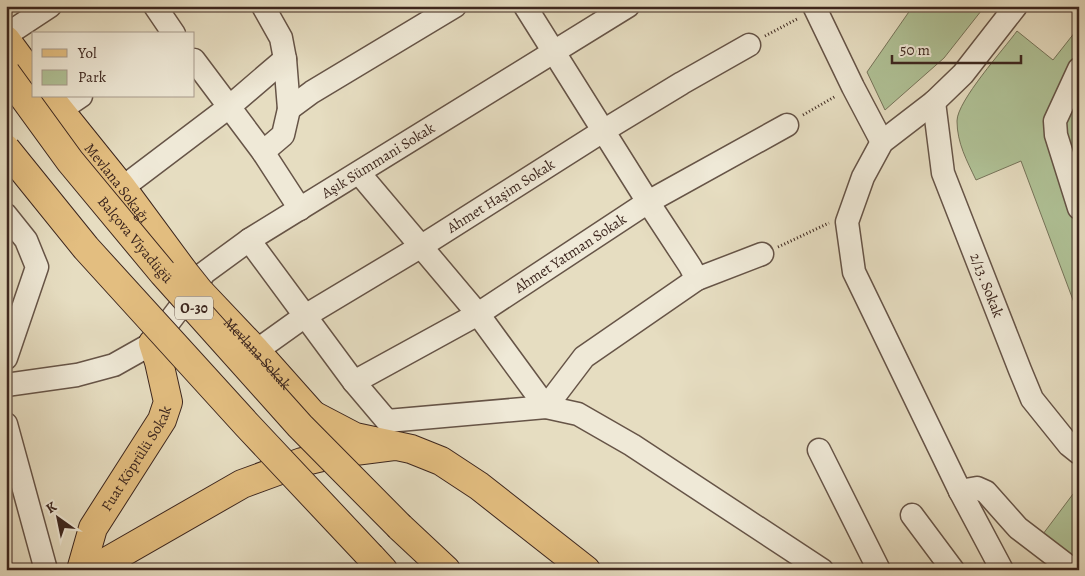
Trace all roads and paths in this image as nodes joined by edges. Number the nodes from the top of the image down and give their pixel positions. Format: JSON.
{"nodes":[{"id":1,"x":50,"y":6,"type":"edge"},
{"id":2,"x":155,"y":6,"type":"edge"},
{"id":3,"x":455,"y":6,"type":"edge"},
{"id":4,"x":525,"y":6,"type":"edge"},
{"id":5,"x":628,"y":6,"type":"edge"},
{"id":6,"x":1016,"y":6,"type":"edge"},
{"id":7,"x":268,"y":8,"type":"edge"},
{"id":8,"x":814,"y":8,"type":"edge"},
{"id":9,"x":172,"y":32,"type":"edge"},
{"id":10,"x":6,"y":35,"type":"edge"},
{"id":11,"x":6,"y":40,"type":"edge"},
{"id":12,"x":749,"y":45,"type":"joint"},
{"id":13,"x":554,"y":50,"type":"junction"},
{"id":14,"x":285,"y":59,"type":"junction"},
{"id":15,"x":195,"y":61,"type":"edge"},
{"id":16,"x":1079,"y":69,"type":"edge"},
{"id":17,"x":6,"y":73,"type":"edge"},
{"id":18,"x":32,"y":75,"type":"edge"},
{"id":19,"x":853,"y":87,"type":"junction"},
{"id":20,"x":63,"y":101,"type":"edge"},
{"id":21,"x":934,"y":102,"type":"junction"},
{"id":22,"x":230,"y":107,"type":"junction"},
{"id":23,"x":289,"y":109,"type":"junction"},
{"id":24,"x":787,"y":124,"type":"joint"},
{"id":25,"x":603,"y":131,"type":"junction"},
{"id":26,"x":882,"y":142,"type":"junction"},
{"id":27,"x":6,"y":149,"type":"edge"},
{"id":28,"x":263,"y":152,"type":"junction"},
{"id":29,"x":359,"y":173,"type":"junction"},
{"id":30,"x":122,"y":188,"type":"junction"},
{"id":31,"x":648,"y":202,"type":"junction"},
{"id":32,"x":1079,"y":208,"type":"edge"},
{"id":33,"x":300,"y":210,"type":"junction"},
{"id":34,"x":6,"y":215,"type":"edge"},
{"id":35,"x":847,"y":222,"type":"junction"},
{"id":36,"x":249,"y":240,"type":"junction"},
{"id":37,"x":420,"y":246,"type":"junction"},
{"id":38,"x":762,"y":254,"type":"joint"},
{"id":39,"x":697,"y":279,"type":"junction"},
{"id":40,"x":192,"y":282,"type":"joint"},
{"id":41,"x":478,"y":314,"type":"junction"},
{"id":42,"x":305,"y":316,"type":"junction"},
{"id":43,"x":153,"y":343,"type":"junction"},
{"id":44,"x":256,"y":351,"type":"junction"},
{"id":45,"x":6,"y":358,"type":"edge"},
{"id":46,"x":354,"y":382,"type":"junction"},
{"id":47,"x":6,"y":385,"type":"edge"},
{"id":48,"x":546,"y":407,"type":"junction"},
{"id":49,"x":6,"y":424,"type":"edge"},
{"id":50,"x":394,"y":446,"type":"junction"},
{"id":51,"x":819,"y":450,"type":"dead end"},
{"id":52,"x":1079,"y":453,"type":"edge"},
{"id":53,"x":960,"y":491,"type":"junction"},
{"id":54,"x":912,"y":515,"type":"dead end"},
{"id":55,"x":377,"y":564,"type":"edge"},
{"id":56,"x":46,"y":570,"type":"edge"},
{"id":57,"x":81,"y":570,"type":"edge"},
{"id":58,"x":92,"y":570,"type":"edge"},
{"id":59,"x":446,"y":570,"type":"edge"},
{"id":60,"x":586,"y":570,"type":"edge"},
{"id":61,"x":822,"y":570,"type":"edge"},
{"id":62,"x":879,"y":570,"type":"edge"},
{"id":63,"x":953,"y":570,"type":"edge"},
{"id":64,"x":1002,"y":570,"type":"edge"},
{"id":65,"x":1073,"y":570,"type":"edge"}],
"edges":[{"from":1,"to":10,"type":"street"},
{"from":2,"to":9,"type":"street"},
{"from":3,"to":23,"type":"street"},
{"from":4,"to":13,"type":"street"},
{"from":5,"to":13,"type":"street","name":"Aşık Sümmani Sokak"},
{"from":6,"to":21,"type":"street"},
{"from":7,"to":14,"type":"street"},
{"from":8,"to":12,"type":"path"},
{"from":8,"to":19,"type":"street"},
{"from":11,"to":18,"type":"main road"},
{"from":12,"to":25,"type":"street","name":"Ahmet Haşim Sokak"},
{"from":13,"to":25,"type":"street"},
{"from":13,"to":29,"type":"street","name":"Aşık Sümmani Sokak"},
{"from":14,"to":22,"type":"street"},
{"from":14,"to":23,"type":"street"},
{"from":15,"to":22,"type":"street"},
{"from":16,"to":32,"type":"street"},
{"from":17,"to":59,"type":"main road","name":"Balçova Viyadüğü","number":"O-30","bridge":true},
{"from":19,"to":24,"type":"path"},
{"from":19,"to":26,"type":"street"},
{"from":20,"to":30,"type":"main road","name":"Mevlana Sokağı"},
{"from":21,"to":26,"type":"street"},
{"from":21,"to":52,"type":"street","name":"2/13. Sokak"},
{"from":22,"to":28,"type":"street"},
{"from":22,"to":30,"type":"street"},
{"from":23,"to":28,"type":"street"},
{"from":24,"to":31,"type":"street","name":"Ahmet Yatman Sokak"},
{"from":25,"to":31,"type":"street"},
{"from":25,"to":37,"type":"street","name":"Ahmet Haşim Sokak"},
{"from":26,"to":35,"type":"street"},
{"from":27,"to":55,"type":"main road","number":"O-30","bridge":true},
{"from":28,"to":33,"type":"street"},
{"from":29,"to":33,"type":"street","name":"Aşık Sümmani Sokak"},
{"from":29,"to":37,"type":"street"},
{"from":30,"to":40,"type":"main road","name":"Mevlana Sokağı"},
{"from":31,"to":39,"type":"street"},
{"from":31,"to":41,"type":"street","name":"Ahmet Yatman Sokak"},
{"from":33,"to":36,"type":"street","name":"Aşık Sümmani Sokak"},
{"from":34,"to":45,"type":"street"},
{"from":35,"to":38,"type":"path"},
{"from":35,"to":53,"type":"street"},
{"from":36,"to":42,"type":"street"},
{"from":36,"to":43,"type":"street","name":"Aşık Sümmani Sokak"},
{"from":37,"to":41,"type":"street"},
{"from":37,"to":42,"type":"street","name":"Ahmet Haşim Sokak"},
{"from":38,"to":39,"type":"street"},
{"from":39,"to":48,"type":"street"},
{"from":40,"to":44,"type":"main road","name":"Mevlana Sokak"},
{"from":41,"to":46,"type":"street","name":"Ahmet Yatman Sokak"},
{"from":41,"to":48,"type":"street"},
{"from":42,"to":44,"type":"street","name":"Ahmet Haşim Sokak"},
{"from":42,"to":46,"type":"street"},
{"from":43,"to":47,"type":"street"},
{"from":43,"to":57,"type":"main road","name":"Fuat Köprülü Sokak"},
{"from":44,"to":50,"type":"main road","name":"Mevlana Sokak"},
{"from":46,"to":48,"type":"street"},
{"from":48,"to":61,"type":"street"},
{"from":49,"to":56,"type":"street"},
{"from":50,"to":58,"type":"main road"},
{"from":50,"to":60,"type":"main road"},
{"from":51,"to":62,"type":"street"},
{"from":53,"to":64,"type":"street"},
{"from":53,"to":65,"type":"street"},
{"from":54,"to":63,"type":"street"}]}
